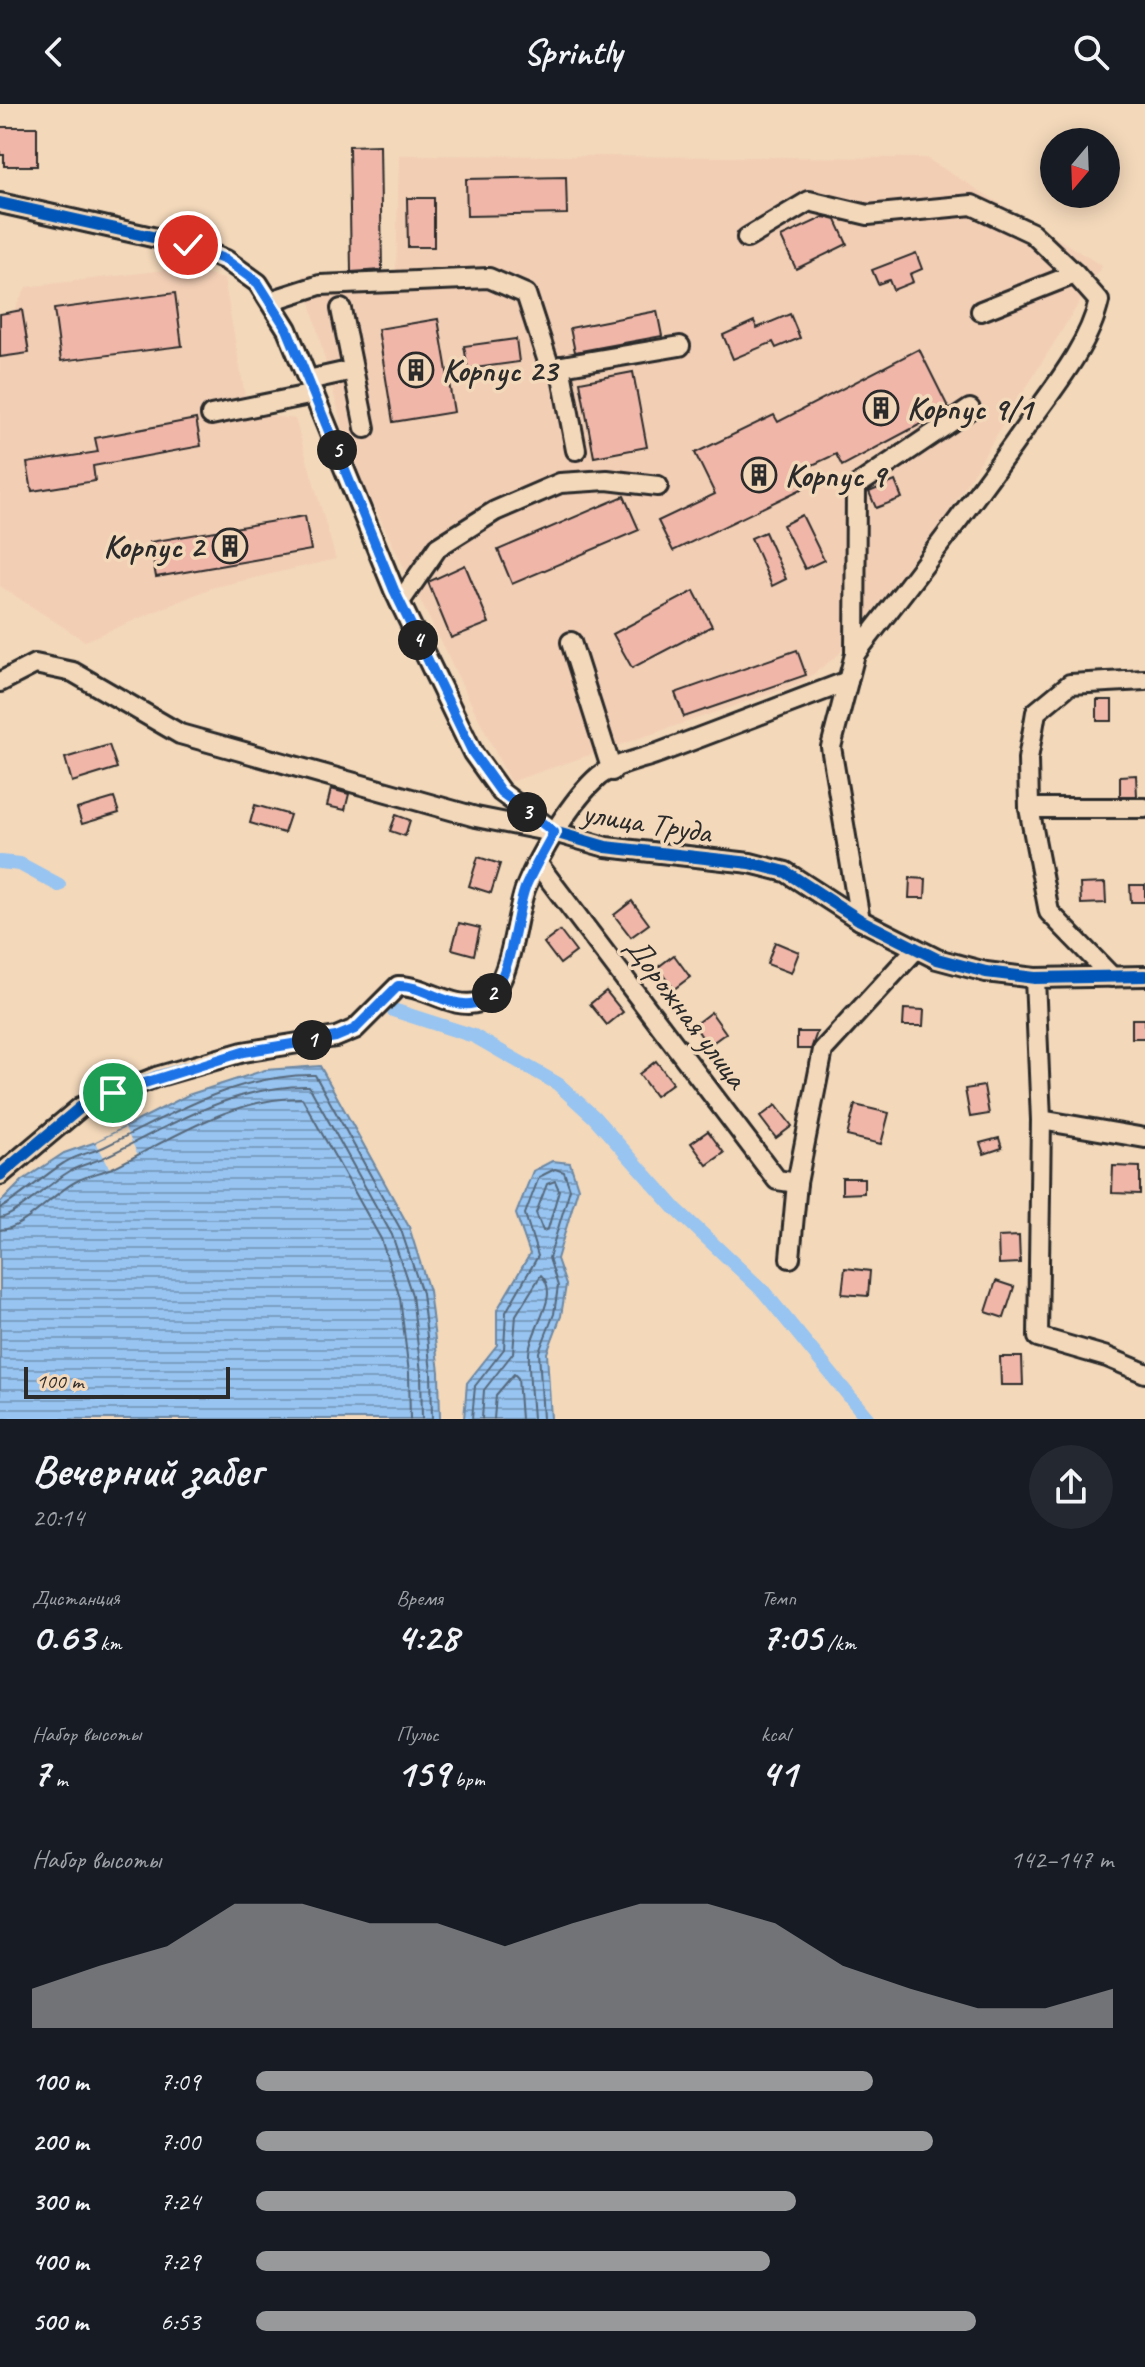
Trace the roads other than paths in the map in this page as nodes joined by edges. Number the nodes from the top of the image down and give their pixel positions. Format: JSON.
{"nodes":[{"id":1,"x":0,"y":203,"type":"edge"},
{"id":2,"x":747,"y":238,"type":"dead end"},
{"id":3,"x":1075,"y":274,"type":"junction"},
{"id":4,"x":270,"y":301,"type":"junction"},
{"id":5,"x":341,"y":309,"type":"dead end"},
{"id":6,"x":981,"y":311,"type":"dead end"},
{"id":7,"x":680,"y":346,"type":"dead end"},
{"id":8,"x":560,"y":366,"type":"junction"},
{"id":9,"x":353,"y":370,"type":"junction"},
{"id":10,"x":311,"y":387,"type":"junction"},
{"id":11,"x":970,"y":409,"type":"dead end"},
{"id":12,"x":211,"y":415,"type":"dead end"},
{"id":13,"x":365,"y":428,"type":"dead end"},
{"id":14,"x":576,"y":450,"type":"dead end"},
{"id":15,"x":658,"y":486,"type":"dead end"},
{"id":16,"x":400,"y":602,"type":"junction"},
{"id":17,"x":571,"y":642,"type":"dead end"},
{"id":18,"x":855,"y":654,"type":"junction"},
{"id":19,"x":1145,"y":680,"type":"edge"},
{"id":20,"x":848,"y":681,"type":"junction"},
{"id":21,"x":0,"y":682,"type":"edge"},
{"id":22,"x":612,"y":771,"type":"junction"},
{"id":23,"x":1029,"y":808,"type":"junction"},
{"id":24,"x":1145,"y":808,"type":"edge"},
{"id":25,"x":554,"y":832,"type":"junction"},
{"id":26,"x":537,"y":863,"type":"junction"},
{"id":27,"x":860,"y":920,"type":"junction"},
{"id":28,"x":916,"y":949,"type":"junction"},
{"id":29,"x":1145,"y":976,"type":"edge"},
{"id":30,"x":1112,"y":977,"type":"junction"},
{"id":31,"x":1035,"y":978,"type":"junction"},
{"id":32,"x":1041,"y":1120,"type":"junction"},
{"id":33,"x":1145,"y":1138,"type":"edge"},
{"id":34,"x":0,"y":1175,"type":"edge"},
{"id":35,"x":797,"y":1183,"type":"junction"},
{"id":36,"x":790,"y":1258,"type":"dead end"},
{"id":37,"x":1145,"y":1373,"type":"edge"}],
"edges":[{"from":1,"to":4,"type":"street","name":"улица Труда"},
{"from":2,"to":3,"type":"street"},
{"from":3,"to":6,"type":"street"},
{"from":3,"to":18,"type":"street"},
{"from":4,"to":8,"type":"street"},
{"from":4,"to":10,"type":"street","name":"улица Труда"},
{"from":5,"to":9,"type":"street"},
{"from":7,"to":8,"type":"street"},
{"from":8,"to":14,"type":"street"},
{"from":9,"to":10,"type":"street"},
{"from":9,"to":13,"type":"street"},
{"from":10,"to":12,"type":"street"},
{"from":10,"to":16,"type":"street","name":"улица Труда"},
{"from":11,"to":18,"type":"street"},
{"from":15,"to":16,"type":"street"},
{"from":16,"to":25,"type":"street","name":"улица Труда"},
{"from":17,"to":22,"type":"street"},
{"from":18,"to":20,"type":"street"},
{"from":19,"to":23,"type":"street"},
{"from":20,"to":22,"type":"street"},
{"from":20,"to":27,"type":"street"},
{"from":21,"to":25,"type":"street"},
{"from":22,"to":25,"type":"street"},
{"from":23,"to":24,"type":"street"},
{"from":23,"to":30,"type":"street"},
{"from":25,"to":26,"type":"street"},
{"from":25,"to":27,"type":"street","name":"улица Труда"},
{"from":26,"to":34,"type":"street"},
{"from":26,"to":35,"type":"street","name":"Дорожная улица"},
{"from":27,"to":28,"type":"street","name":"улица Труда"},
{"from":28,"to":31,"type":"street","name":"улица Труда"},
{"from":28,"to":35,"type":"street"},
{"from":29,"to":30,"type":"street","name":"улица Труда"},
{"from":30,"to":31,"type":"street","name":"улица Труда"},
{"from":31,"to":32,"type":"street"},
{"from":32,"to":33,"type":"street"},
{"from":32,"to":37,"type":"street"},
{"from":35,"to":36,"type":"street"}]}
